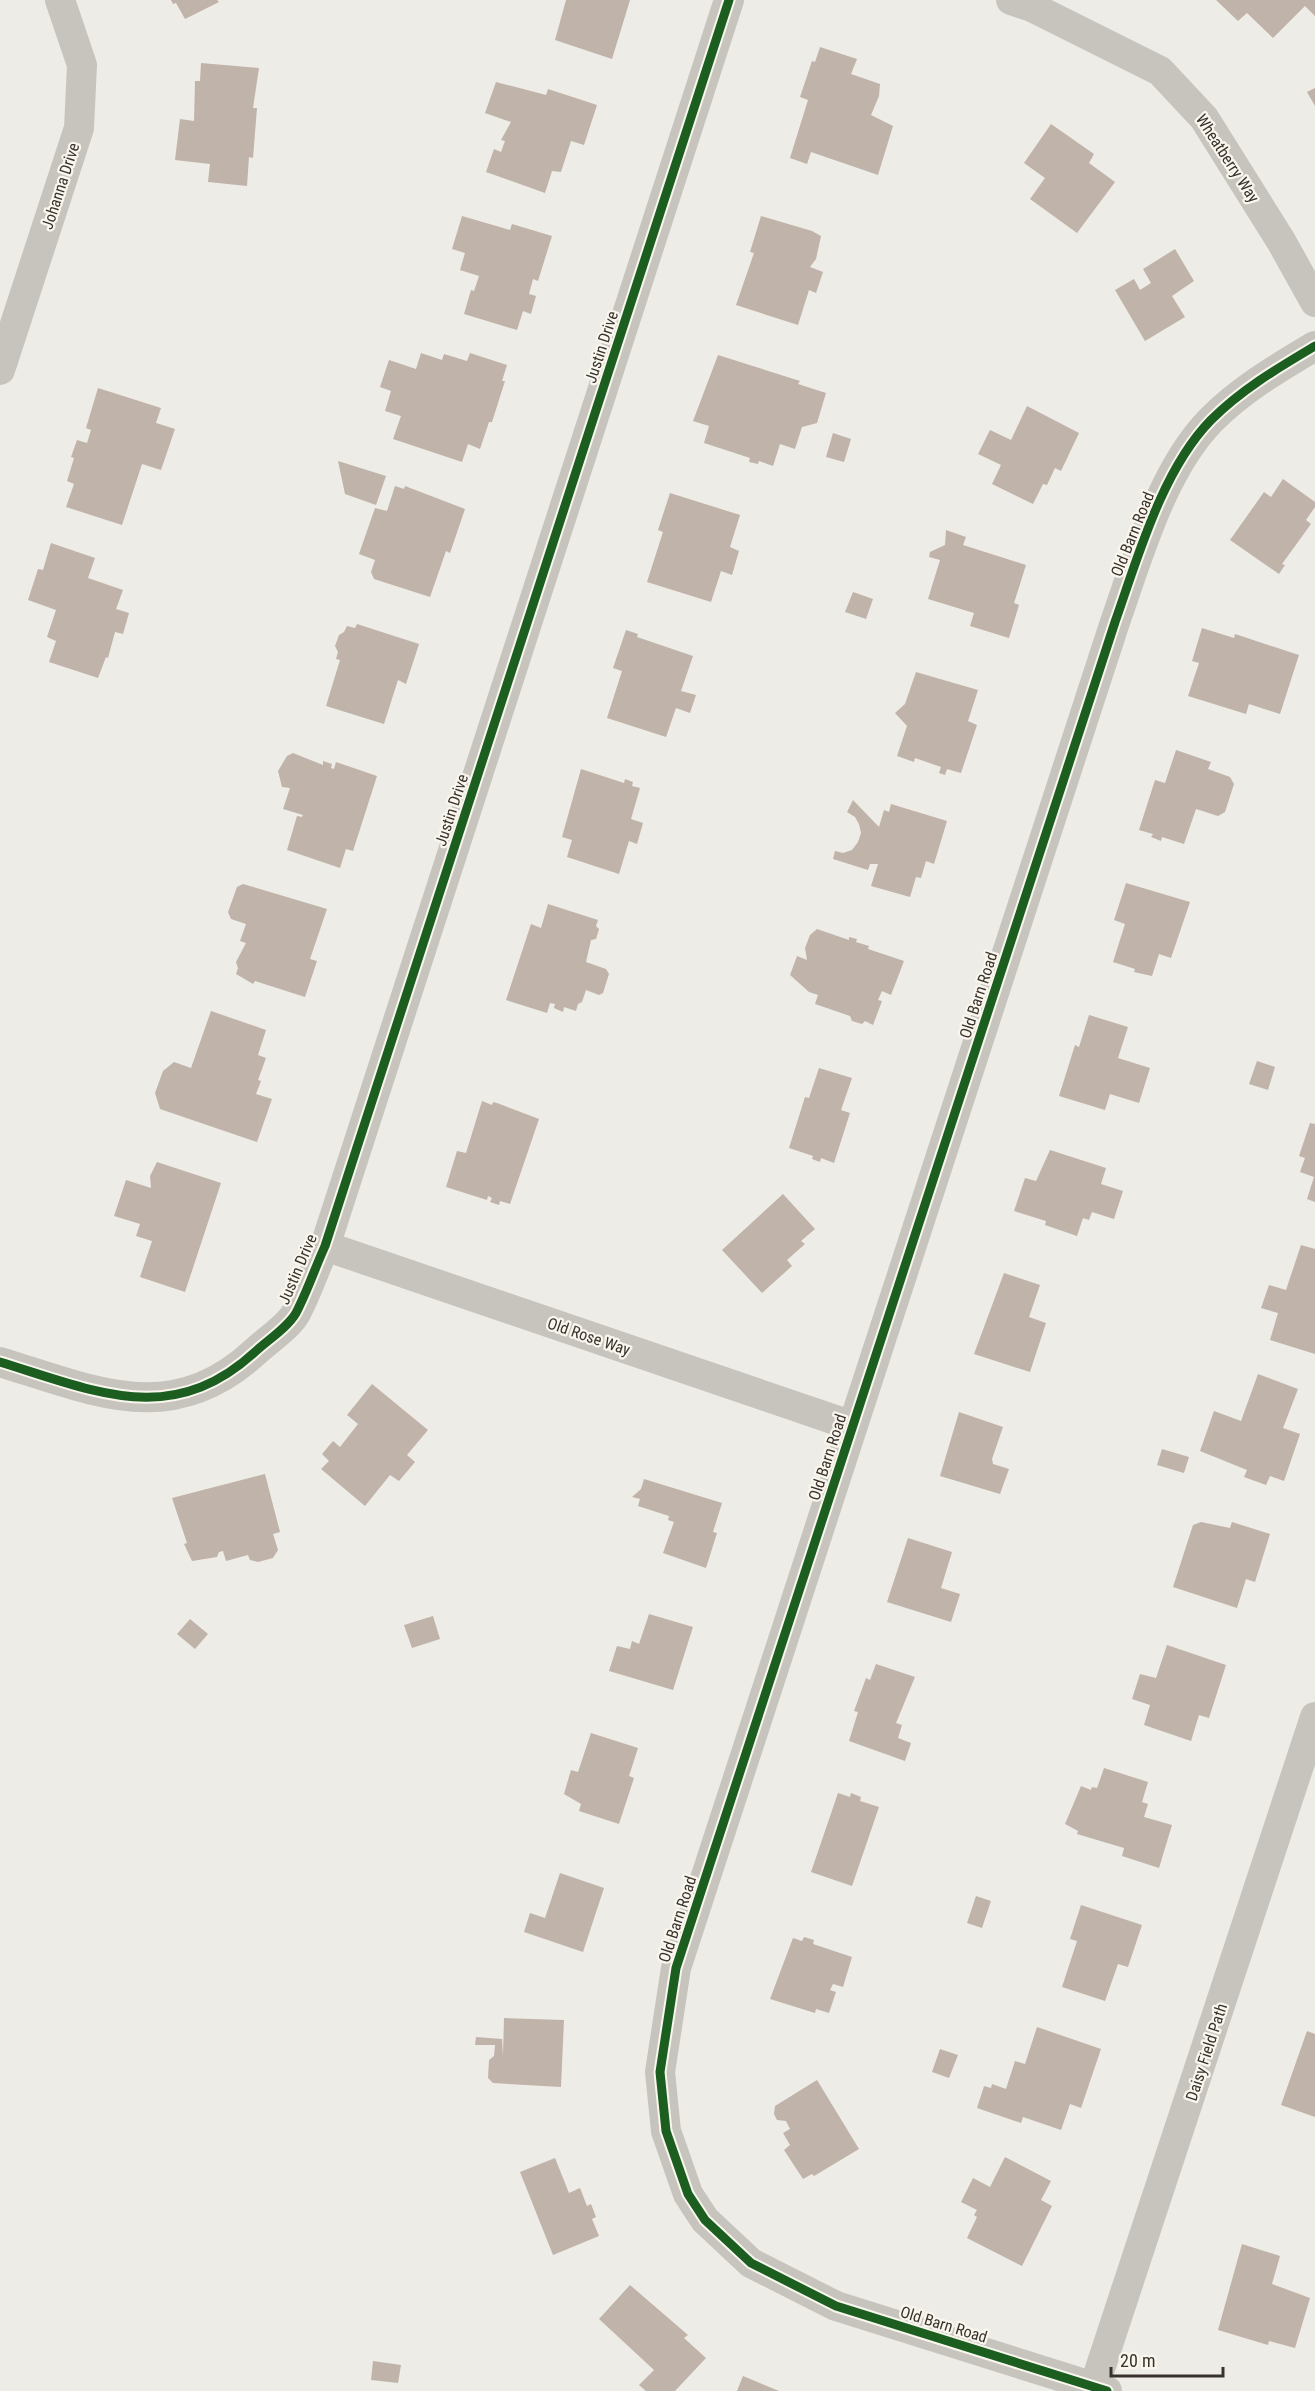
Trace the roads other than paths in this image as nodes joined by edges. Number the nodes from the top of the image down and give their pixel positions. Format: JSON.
{"nodes":[{"id":1,"x":60,"y":0,"type":"edge"},
{"id":2,"x":729,"y":0,"type":"edge"},
{"id":3,"x":1011,"y":0,"type":"edge"},
{"id":4,"x":1315,"y":302,"type":"edge"},
{"id":5,"x":1315,"y":346,"type":"edge"},
{"id":6,"x":0,"y":370,"type":"edge"},
{"id":7,"x":325,"y":1246,"type":"junction"},
{"id":8,"x":0,"y":1362,"type":"edge"},
{"id":9,"x":853,"y":1426,"type":"junction"},
{"id":10,"x":1315,"y":1717,"type":"edge"},
{"id":11,"x":1100,"y":2389,"type":"edge"}],
"edges":[{"from":1,"to":6,"type":"street","name":"Johanna Drive"},
{"from":2,"to":7,"type":"street","name":"Justin Drive"},
{"from":3,"to":4,"type":"street","name":"Wheatberry Way"},
{"from":5,"to":9,"type":"street","name":"Old Barn Road"},
{"from":7,"to":8,"type":"street","name":"Justin Drive"},
{"from":7,"to":9,"type":"street","name":"Old Rose Way"},
{"from":9,"to":11,"type":"street","name":"Old Barn Road"},
{"from":10,"to":11,"type":"street","name":"Daisy Field Path"}]}
